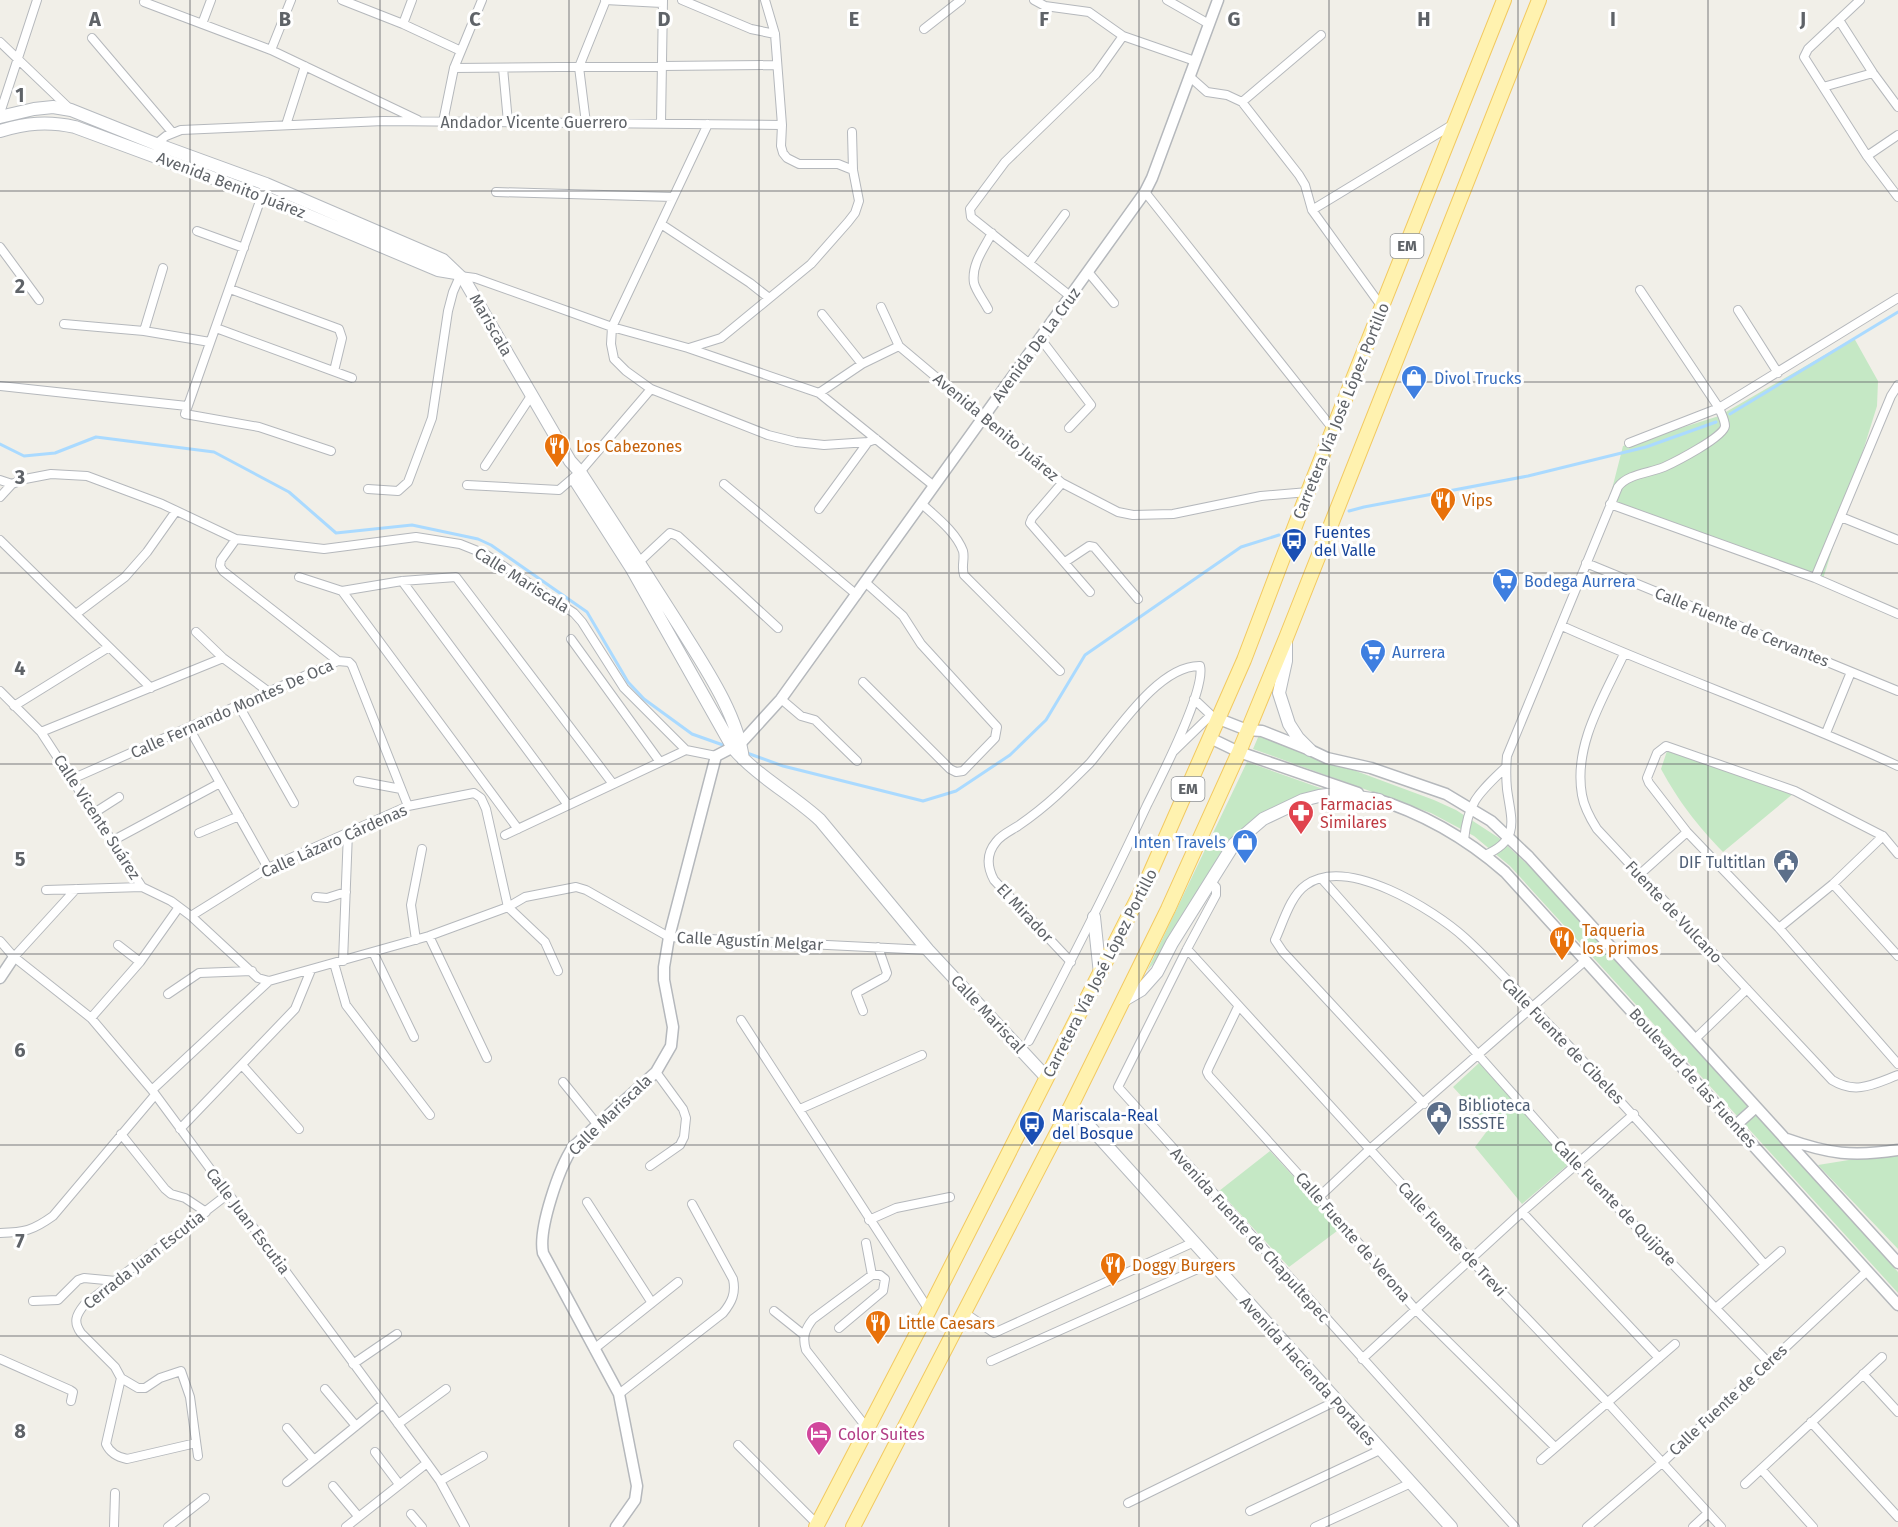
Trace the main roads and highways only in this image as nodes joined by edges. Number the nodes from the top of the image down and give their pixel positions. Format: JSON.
{"nodes":[{"id":1,"x":1504,"y":0,"type":"edge"},
{"id":2,"x":1539,"y":0,"type":"edge"},
{"id":3,"x":0,"y":115,"type":"edge"},
{"id":4,"x":0,"y":131,"type":"edge"},
{"id":5,"x":264,"y":190,"type":"junction"},
{"id":6,"x":443,"y":260,"type":"joint"},
{"id":7,"x":459,"y":274,"type":"junction"},
{"id":8,"x":577,"y":475,"type":"junction"},
{"id":9,"x":1286,"y":638,"type":"junction"},
{"id":10,"x":737,"y":746,"type":"junction"},
{"id":11,"x":1310,"y":750,"type":"road end"},
{"id":12,"x":1379,"y":800,"type":"road end"},
{"id":13,"x":1094,"y":917,"type":"road end"},
{"id":14,"x":1100,"y":974,"type":"junction"},
{"id":15,"x":1124,"y":1000,"type":"junction"},
{"id":16,"x":1047,"y":1078,"type":"junction"},
{"id":17,"x":1071,"y":1106,"type":"junction"},
{"id":18,"x":816,"y":1526,"type":"edge"},
{"id":19,"x":853,"y":1527,"type":"edge"},
{"id":20,"x":1450,"y":1527,"type":"edge"}],
"edges":[{"from":1,"to":14,"type":"main road","name":"Carretera Vía José López Portillo","number":"EM"},
{"from":2,"to":9,"type":"main road","name":"Carretera Vía José López Portillo","number":"EM"},
{"from":3,"to":5,"type":"main road","name":"Avenida Benito Juárez"},
{"from":4,"to":5,"type":"main road","name":"Avenida Benito Juárez"},
{"from":5,"to":6,"type":"main road","name":"Avenida Benito Juárez"},
{"from":5,"to":7,"type":"main road","name":"Avenida Benito Juárez"},
{"from":6,"to":7,"type":"main road","name":"Mariscala"},
{"from":7,"to":8,"type":"main road","name":"Mariscala"},
{"from":8,"to":10,"type":"main road"},
{"from":8,"to":10,"type":"main road"},
{"from":9,"to":11,"type":"main road"},
{"from":9,"to":15,"type":"main road","name":"Carretera Vía José López Portillo","number":"EM"},
{"from":10,"to":16,"type":"main road","name":"Calle Mariscal"},
{"from":12,"to":15,"type":"main road"},
{"from":13,"to":14,"type":"main road"},
{"from":14,"to":16,"type":"main road","name":"Carretera Vía José López Portillo","number":"EM"},
{"from":15,"to":17,"type":"main road","name":"Carretera Vía José López Portillo","number":"EM"},
{"from":16,"to":18,"type":"main road","name":"Carretera Vía José López Portillo","number":"EM"},
{"from":17,"to":19,"type":"main road","name":"Carretera Vía José López Portillo","number":"EM"},
{"from":17,"to":20,"type":"main road","name":"Avenida Hacienda Portales"}]}
